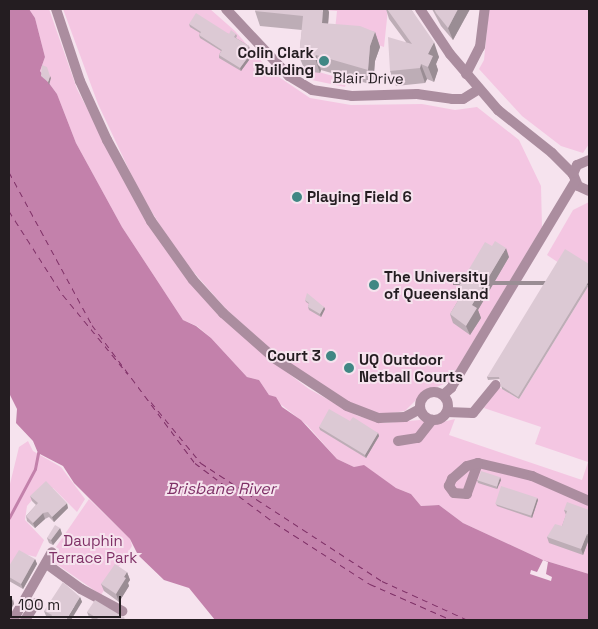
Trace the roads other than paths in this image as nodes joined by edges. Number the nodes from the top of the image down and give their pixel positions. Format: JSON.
{"nodes":[{"id":1,"x":56,"y":9,"type":"edge"},
{"id":2,"x":420,"y":9,"type":"edge"},
{"id":3,"x":485,"y":9,"type":"edge"},
{"id":4,"x":232,"y":11,"type":"edge"},
{"id":5,"x":466,"y":74,"type":"junction"},
{"id":6,"x":479,"y":89,"type":"junction"},
{"id":7,"x":552,"y":153,"type":"junction"},
{"id":8,"x":585,"y":161,"type":"edge"},
{"id":9,"x":574,"y":178,"type":"junction"},
{"id":10,"x":588,"y":190,"type":"edge"},
{"id":11,"x":563,"y":207,"type":"junction"},
{"id":12,"x":496,"y":385,"type":"dead end"},
{"id":13,"x":443,"y":395,"type":"junction"},
{"id":14,"x":420,"y":409,"type":"junction"},
{"id":15,"x":447,"y":412,"type":"junction"},
{"id":16,"x":432,"y":420,"type":"junction"},
{"id":17,"x":398,"y":441,"type":"dead end"},
{"id":18,"x":478,"y":463,"type":"dead end"},
{"id":19,"x":589,"y":501,"type":"edge"},
{"id":20,"x":52,"y":552,"type":"dead end"},
{"id":21,"x":48,"y":565,"type":"junction"},
{"id":22,"x":36,"y":603,"type":"dead end"},
{"id":23,"x":122,"y":611,"type":"dead end"},
{"id":24,"x":14,"y":620,"type":"edge"},
{"id":25,"x":25,"y":620,"type":"edge"}],
"edges":[{"from":1,"to":14,"type":"street"},
{"from":2,"to":5,"type":"street"},
{"from":3,"to":5,"type":"street"},
{"from":4,"to":6,"type":"street","name":"Blair Drive"},
{"from":5,"to":6,"type":"street"},
{"from":6,"to":7,"type":"street"},
{"from":7,"to":8,"type":"street"},
{"from":7,"to":9,"type":"street"},
{"from":8,"to":9,"type":"street"},
{"from":9,"to":10,"type":"street"},
{"from":9,"to":11,"type":"street"},
{"from":10,"to":11,"type":"street"},
{"from":11,"to":13,"type":"street"},
{"from":12,"to":15,"type":"street"},
{"from":13,"to":14,"type":"street"},
{"from":13,"to":15,"type":"street"},
{"from":14,"to":16,"type":"street"},
{"from":15,"to":16,"type":"street"},
{"from":16,"to":17,"type":"street"},
{"from":18,"to":19,"type":"street"},
{"from":20,"to":21,"type":"street"},
{"from":21,"to":23,"type":"street"},
{"from":21,"to":24,"type":"street"},
{"from":22,"to":25,"type":"street"}]}
